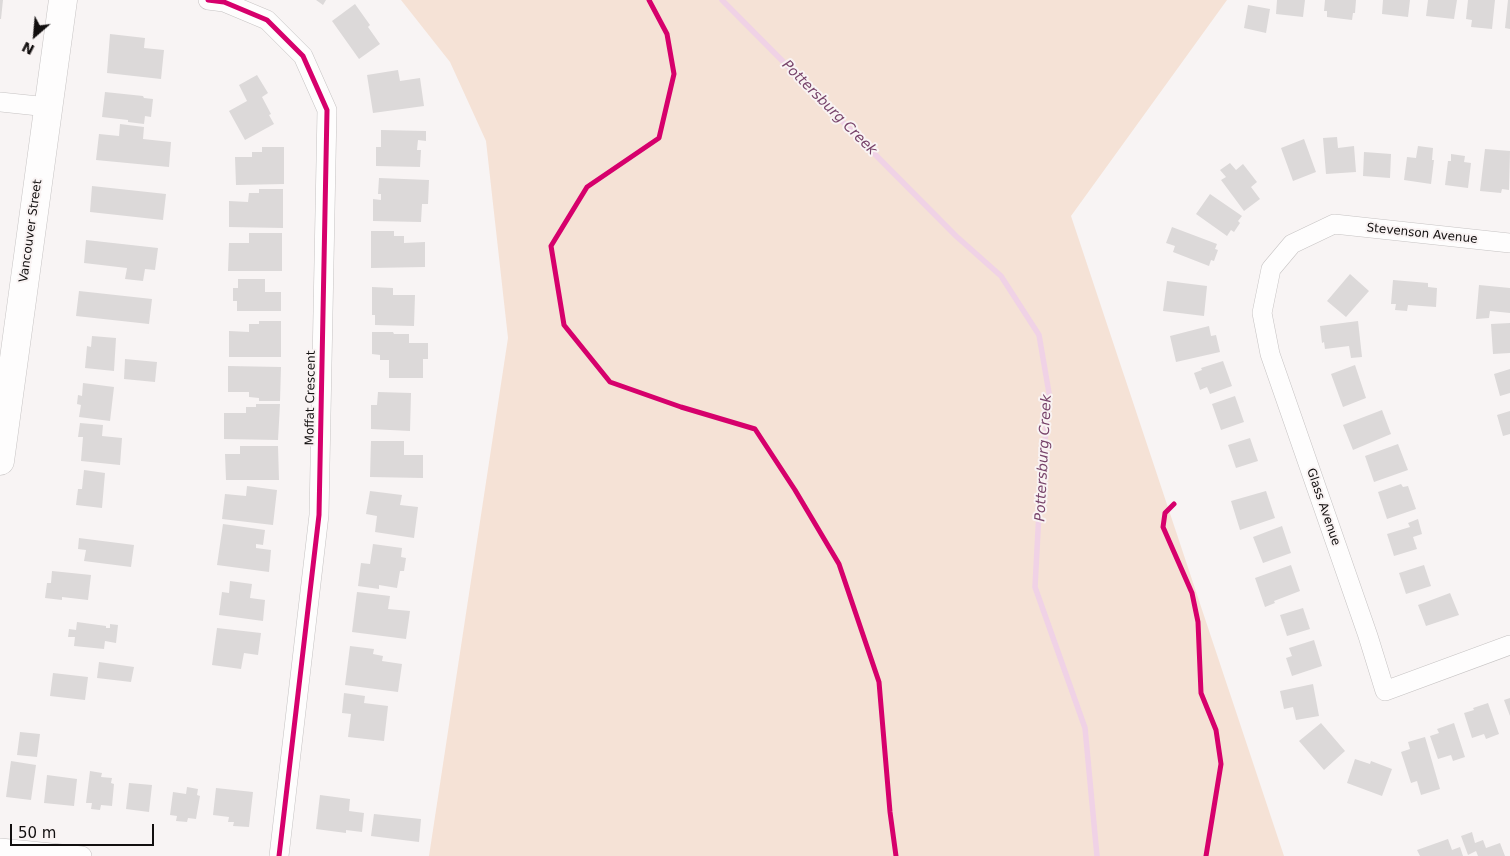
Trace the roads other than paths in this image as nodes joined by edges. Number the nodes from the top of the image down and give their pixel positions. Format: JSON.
{"nodes":[{"id":1,"x":63,"y":0,"type":"edge"},
{"id":2,"x":208,"y":0,"type":"edge"},
{"id":3,"x":0,"y":102,"type":"edge"},
{"id":4,"x":48,"y":107,"type":"junction"},
{"id":5,"x":1334,"y":224,"type":"joint"},
{"id":6,"x":1510,"y":243,"type":"edge"},
{"id":7,"x":0,"y":461,"type":"edge"},
{"id":8,"x":1510,"y":645,"type":"edge"},
{"id":9,"x":0,"y":848,"type":"edge"},
{"id":10,"x":82,"y":856,"type":"edge"},
{"id":11,"x":279,"y":856,"type":"edge"}],
"edges":[{"from":1,"to":4,"type":"street","name":"Vancouver Street"},
{"from":2,"to":11,"type":"street","name":"Moffat Crescent"},
{"from":3,"to":4,"type":"street"},
{"from":4,"to":7,"type":"street","name":"Vancouver Street"},
{"from":5,"to":6,"type":"street","name":"Stevenson Avenue"},
{"from":5,"to":8,"type":"street","name":"Glass Avenue"},
{"from":9,"to":10,"type":"street"}]}
